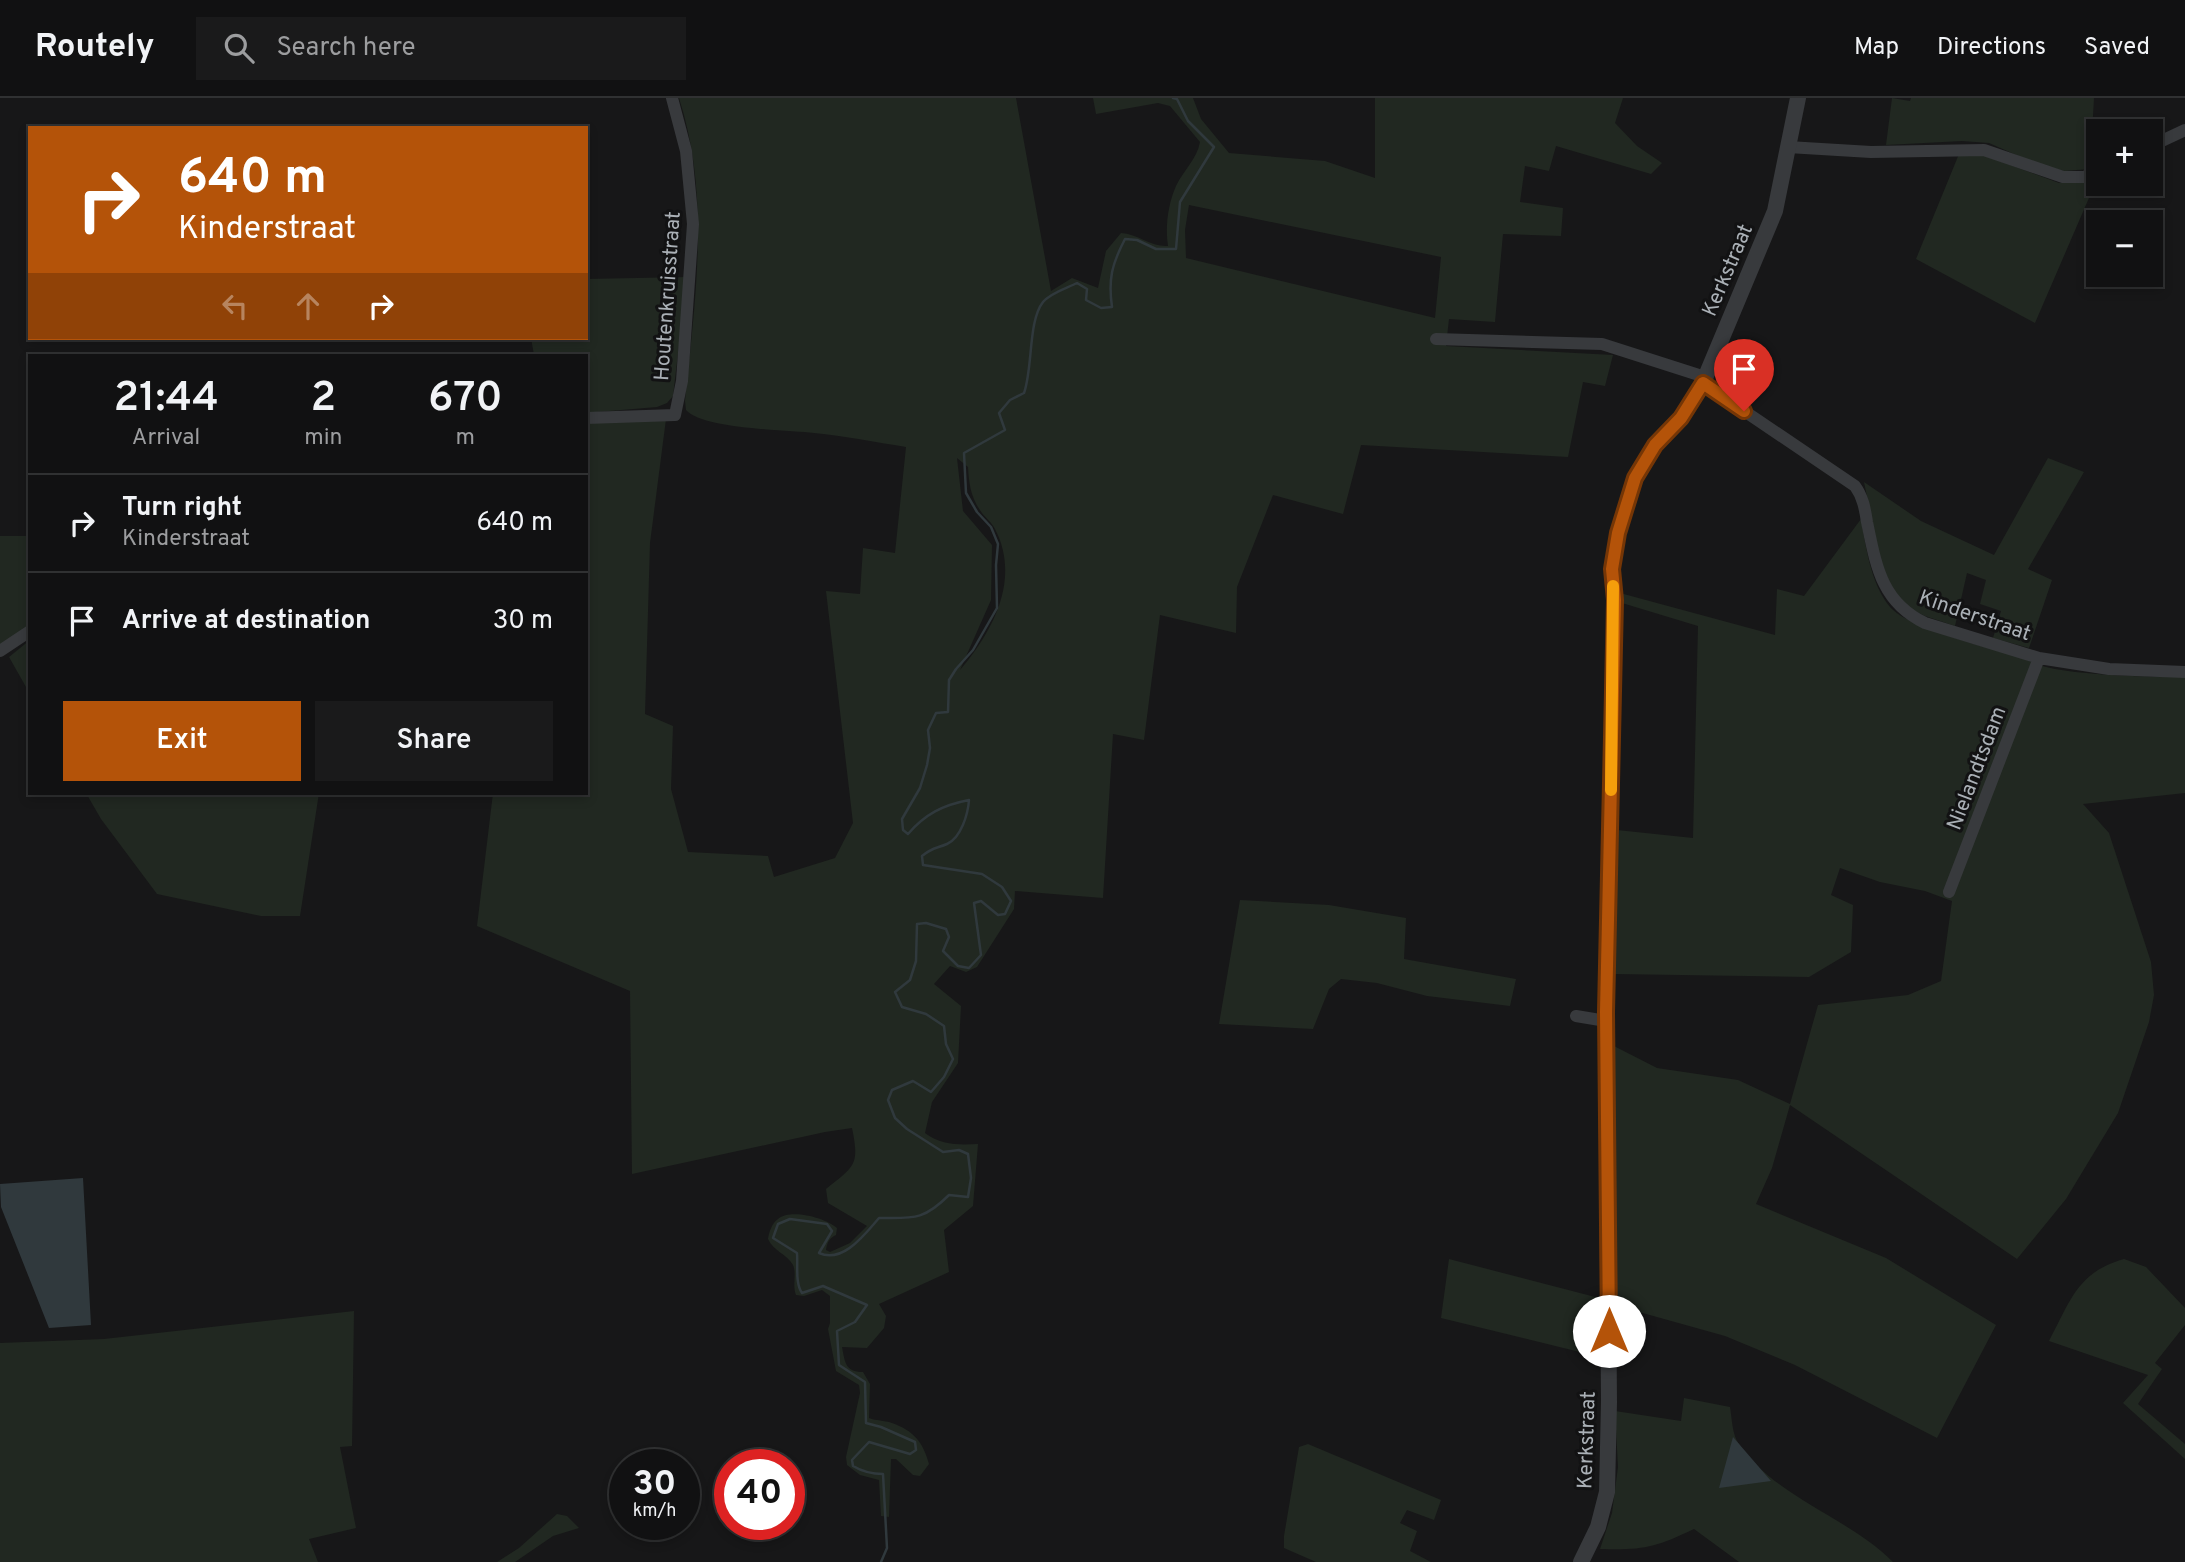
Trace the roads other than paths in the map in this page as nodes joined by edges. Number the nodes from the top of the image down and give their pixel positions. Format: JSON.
{"nodes":[{"id":1,"x":672,"y":98,"type":"edge"},
{"id":2,"x":1798,"y":98,"type":"edge"},
{"id":3,"x":2185,"y":130,"type":"edge"},
{"id":4,"x":2163,"y":140,"type":"edge"},
{"id":5,"x":1788,"y":148,"type":"junction"},
{"id":6,"x":2086,"y":176,"type":"edge"},
{"id":7,"x":1436,"y":339,"type":"dead end"},
{"id":8,"x":1704,"y":380,"type":"junction"},
{"id":9,"x":588,"y":418,"type":"edge"},
{"id":10,"x":28,"y":632,"type":"edge"},
{"id":11,"x":0,"y":651,"type":"edge"},
{"id":12,"x":2039,"y":658,"type":"junction"},
{"id":13,"x":2185,"y":672,"type":"edge"},
{"id":14,"x":1949,"y":892,"type":"dead end"},
{"id":15,"x":1576,"y":1016,"type":"dead end"},
{"id":16,"x":1606,"y":1021,"type":"junction"},
{"id":17,"x":1581,"y":1562,"type":"edge"}],
"edges":[{"from":1,"to":9,"type":"street","name":"Houtenkruisstraat"},
{"from":2,"to":5,"type":"street","name":"Kerkstraat"},
{"from":3,"to":4,"type":"street"},
{"from":5,"to":6,"type":"street"},
{"from":5,"to":8,"type":"street","name":"Kerkstraat"},
{"from":7,"to":8,"type":"street","name":"Kinderstraat"},
{"from":8,"to":12,"type":"street","name":"Kinderstraat"},
{"from":8,"to":16,"type":"street","name":"Kerkstraat"},
{"from":10,"to":11,"type":"street"},
{"from":12,"to":13,"type":"street","name":"Kinderstraat"},
{"from":12,"to":14,"type":"street","name":"Nielandtsdam"},
{"from":15,"to":16,"type":"street"},
{"from":16,"to":17,"type":"street","name":"Kerkstraat"}]}
